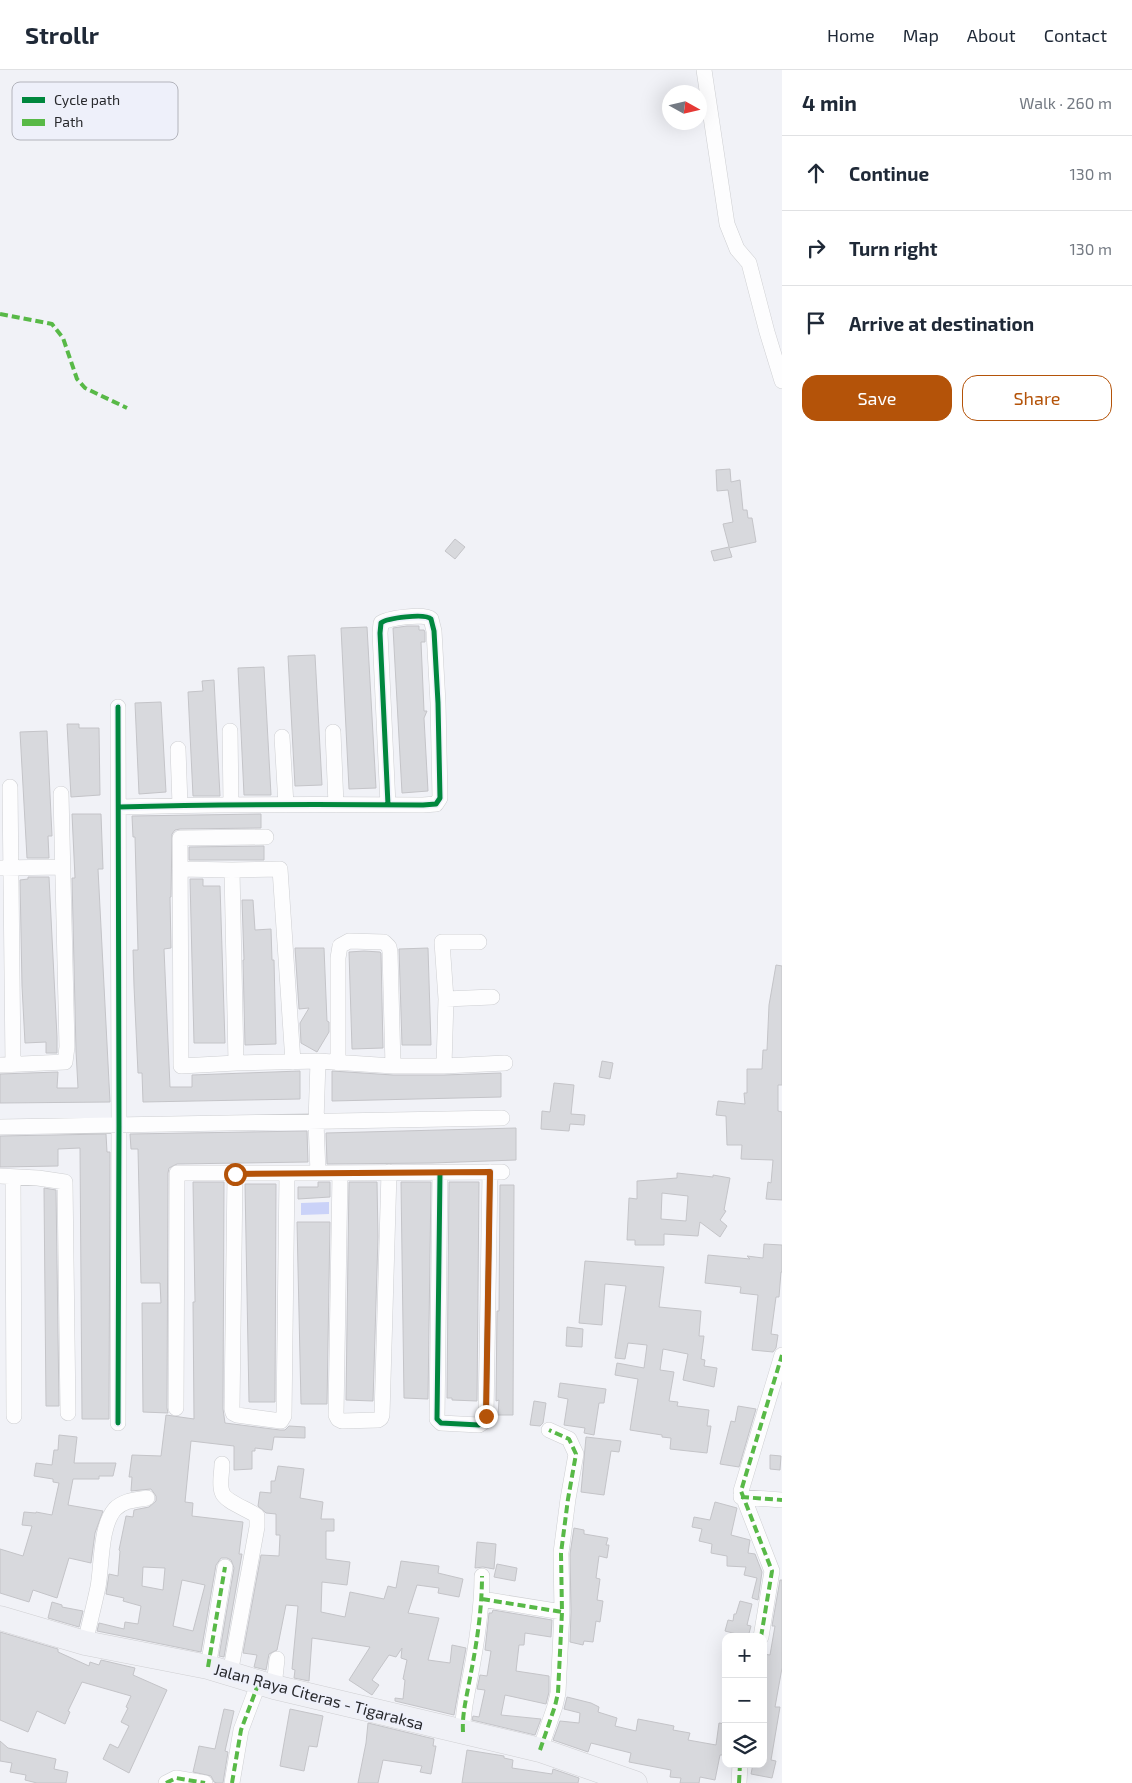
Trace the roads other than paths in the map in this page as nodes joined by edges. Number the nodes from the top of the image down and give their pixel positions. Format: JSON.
{"nodes":[{"id":1,"x":704,"y":70,"type":"edge"},
{"id":2,"x":782,"y":381,"type":"edge"},
{"id":3,"x":118,"y":708,"type":"dead end"},
{"id":4,"x":230,"y":732,"type":"dead end"},
{"id":5,"x":333,"y":732,"type":"dead end"},
{"id":6,"x":282,"y":737,"type":"dead end"},
{"id":7,"x":178,"y":749,"type":"dead end"},
{"id":8,"x":10,"y":787,"type":"dead end"},
{"id":9,"x":61,"y":794,"type":"dead end"},
{"id":10,"x":231,"y":803,"type":"junction"},
{"id":11,"x":180,"y":805,"type":"junction"},
{"id":12,"x":286,"y":805,"type":"junction"},
{"id":13,"x":336,"y":805,"type":"junction"},
{"id":14,"x":388,"y":805,"type":"junction"},
{"id":15,"x":119,"y":807,"type":"junction"},
{"id":16,"x":266,"y":837,"type":"dead end"},
{"id":17,"x":62,"y":867,"type":"junction"},
{"id":18,"x":6,"y":868,"type":"edge"},
{"id":19,"x":180,"y":869,"type":"junction"},
{"id":20,"x":232,"y":870,"type":"junction"},
{"id":21,"x":480,"y":942,"type":"dead end"},
{"id":22,"x":492,"y":997,"type":"dead end"},
{"id":23,"x":446,"y":999,"type":"junction"},
{"id":24,"x":318,"y":1061,"type":"junction"},
{"id":25,"x":236,"y":1062,"type":"junction"},
{"id":26,"x":293,"y":1062,"type":"junction"},
{"id":27,"x":338,"y":1063,"type":"junction"},
{"id":28,"x":505,"y":1063,"type":"dead end"},
{"id":29,"x":7,"y":1065,"type":"edge"},
{"id":30,"x":393,"y":1066,"type":"junction"},
{"id":31,"x":444,"y":1066,"type":"junction"},
{"id":32,"x":502,"y":1118,"type":"dead end"},
{"id":33,"x":316,"y":1122,"type":"junction"},
{"id":34,"x":119,"y":1126,"type":"junction"},
{"id":35,"x":0,"y":1127,"type":"edge"},
{"id":36,"x":389,"y":1172,"type":"junction"},
{"id":37,"x":440,"y":1172,"type":"junction"},
{"id":38,"x":318,"y":1173,"type":"junction"},
{"id":39,"x":340,"y":1173,"type":"junction"},
{"id":40,"x":235,"y":1174,"type":"junction"},
{"id":41,"x":287,"y":1174,"type":"junction"},
{"id":42,"x":6,"y":1177,"type":"edge"},
{"id":43,"x":782,"y":1355,"type":"edge"},
{"id":44,"x":176,"y":1408,"type":"dead end"},
{"id":45,"x":68,"y":1413,"type":"dead end"},
{"id":46,"x":14,"y":1416,"type":"dead end"},
{"id":47,"x":118,"y":1423,"type":"dead end"},
{"id":48,"x":549,"y":1430,"type":"dead end"},
{"id":49,"x":222,"y":1464,"type":"dead end"},
{"id":50,"x":742,"y":1497,"type":"junction"},
{"id":51,"x":148,"y":1498,"type":"dead end"},
{"id":52,"x":782,"y":1500,"type":"edge"},
{"id":53,"x":225,"y":1567,"type":"dead end"},
{"id":54,"x":482,"y":1576,"type":"dead end"},
{"id":55,"x":482,"y":1599,"type":"junction"},
{"id":56,"x":562,"y":1612,"type":"junction"},
{"id":57,"x":0,"y":1618,"type":"edge"},
{"id":58,"x":762,"y":1633,"type":"edge"},
{"id":59,"x":85,"y":1644,"type":"junction"},
{"id":60,"x":277,"y":1659,"type":"dead end"},
{"id":61,"x":208,"y":1666,"type":"junction"},
{"id":62,"x":230,"y":1674,"type":"junction"},
{"id":63,"x":266,"y":1684,"type":"junction"},
{"id":64,"x":463,"y":1732,"type":"junction"},
{"id":65,"x":540,"y":1750,"type":"junction"},
{"id":66,"x":740,"y":1768,"type":"edge"},
{"id":67,"x":166,"y":1783,"type":"edge"},
{"id":68,"x":205,"y":1783,"type":"edge"},
{"id":69,"x":232,"y":1783,"type":"edge"},
{"id":70,"x":636,"y":1783,"type":"edge"},
{"id":71,"x":739,"y":1783,"type":"edge"}],
"edges":[{"from":1,"to":2,"type":"street"},
{"from":3,"to":15,"type":"street"},
{"from":4,"to":10,"type":"street"},
{"from":5,"to":13,"type":"street"},
{"from":6,"to":12,"type":"street"},
{"from":7,"to":11,"type":"street"},
{"from":8,"to":18,"type":"street"},
{"from":9,"to":17,"type":"street"},
{"from":10,"to":11,"type":"street"},
{"from":10,"to":12,"type":"street"},
{"from":11,"to":15,"type":"street"},
{"from":12,"to":13,"type":"street"},
{"from":13,"to":14,"type":"street"},
{"from":14,"to":14,"type":"street"},
{"from":15,"to":34,"type":"street"},
{"from":16,"to":19,"type":"street"},
{"from":17,"to":18,"type":"street"},
{"from":17,"to":29,"type":"street"},
{"from":18,"to":29,"type":"street"},
{"from":19,"to":20,"type":"street"},
{"from":19,"to":25,"type":"street"},
{"from":20,"to":25,"type":"street"},
{"from":20,"to":26,"type":"street"},
{"from":21,"to":23,"type":"street"},
{"from":22,"to":23,"type":"street"},
{"from":23,"to":31,"type":"street"},
{"from":24,"to":26,"type":"street"},
{"from":24,"to":27,"type":"street"},
{"from":24,"to":33,"type":"street"},
{"from":25,"to":26,"type":"street"},
{"from":27,"to":30,"type":"street"},
{"from":27,"to":30,"type":"street"},
{"from":28,"to":31,"type":"street"},
{"from":30,"to":31,"type":"street"},
{"from":32,"to":33,"type":"street"},
{"from":33,"to":34,"type":"street"},
{"from":33,"to":38,"type":"street"},
{"from":34,"to":35,"type":"street"},
{"from":34,"to":47,"type":"street"},
{"from":36,"to":37,"type":"street"},
{"from":36,"to":39,"type":"street"},
{"from":36,"to":39,"type":"street"},
{"from":37,"to":37,"type":"street"},
{"from":38,"to":39,"type":"street"},
{"from":38,"to":41,"type":"street"},
{"from":40,"to":41,"type":"street"},
{"from":40,"to":41,"type":"street"},
{"from":40,"to":44,"type":"street"},
{"from":42,"to":45,"type":"street"},
{"from":42,"to":46,"type":"street"},
{"from":43,"to":50,"type":"street"},
{"from":48,"to":56,"type":"street"},
{"from":49,"to":62,"type":"street"},
{"from":50,"to":52,"type":"street"},
{"from":50,"to":58,"type":"street"},
{"from":51,"to":59,"type":"street"},
{"from":53,"to":61,"type":"street"},
{"from":54,"to":55,"type":"street"},
{"from":55,"to":56,"type":"street"},
{"from":55,"to":64,"type":"street"},
{"from":56,"to":65,"type":"street"},
{"from":57,"to":59,"type":"main road","name":"Jalan Raya Citeras - Tigaraksa"},
{"from":59,"to":61,"type":"main road","name":"Jalan Raya Citeras - Tigaraksa"},
{"from":60,"to":63,"type":"street"},
{"from":61,"to":62,"type":"main road","name":"Jalan Raya Citeras - Tigaraksa"},
{"from":62,"to":63,"type":"main road","name":"Jalan Raya Citeras - Tigaraksa"},
{"from":63,"to":64,"type":"main road","name":"Jalan Raya Citeras - Tigaraksa"},
{"from":63,"to":69,"type":"street"},
{"from":64,"to":65,"type":"main road","name":"Jalan Raya Citeras - Tigaraksa"},
{"from":65,"to":70,"type":"main road","name":"Jalan Raya Citeras - Tigaraksa"},
{"from":66,"to":71,"type":"street"},
{"from":67,"to":68,"type":"street"}]}
